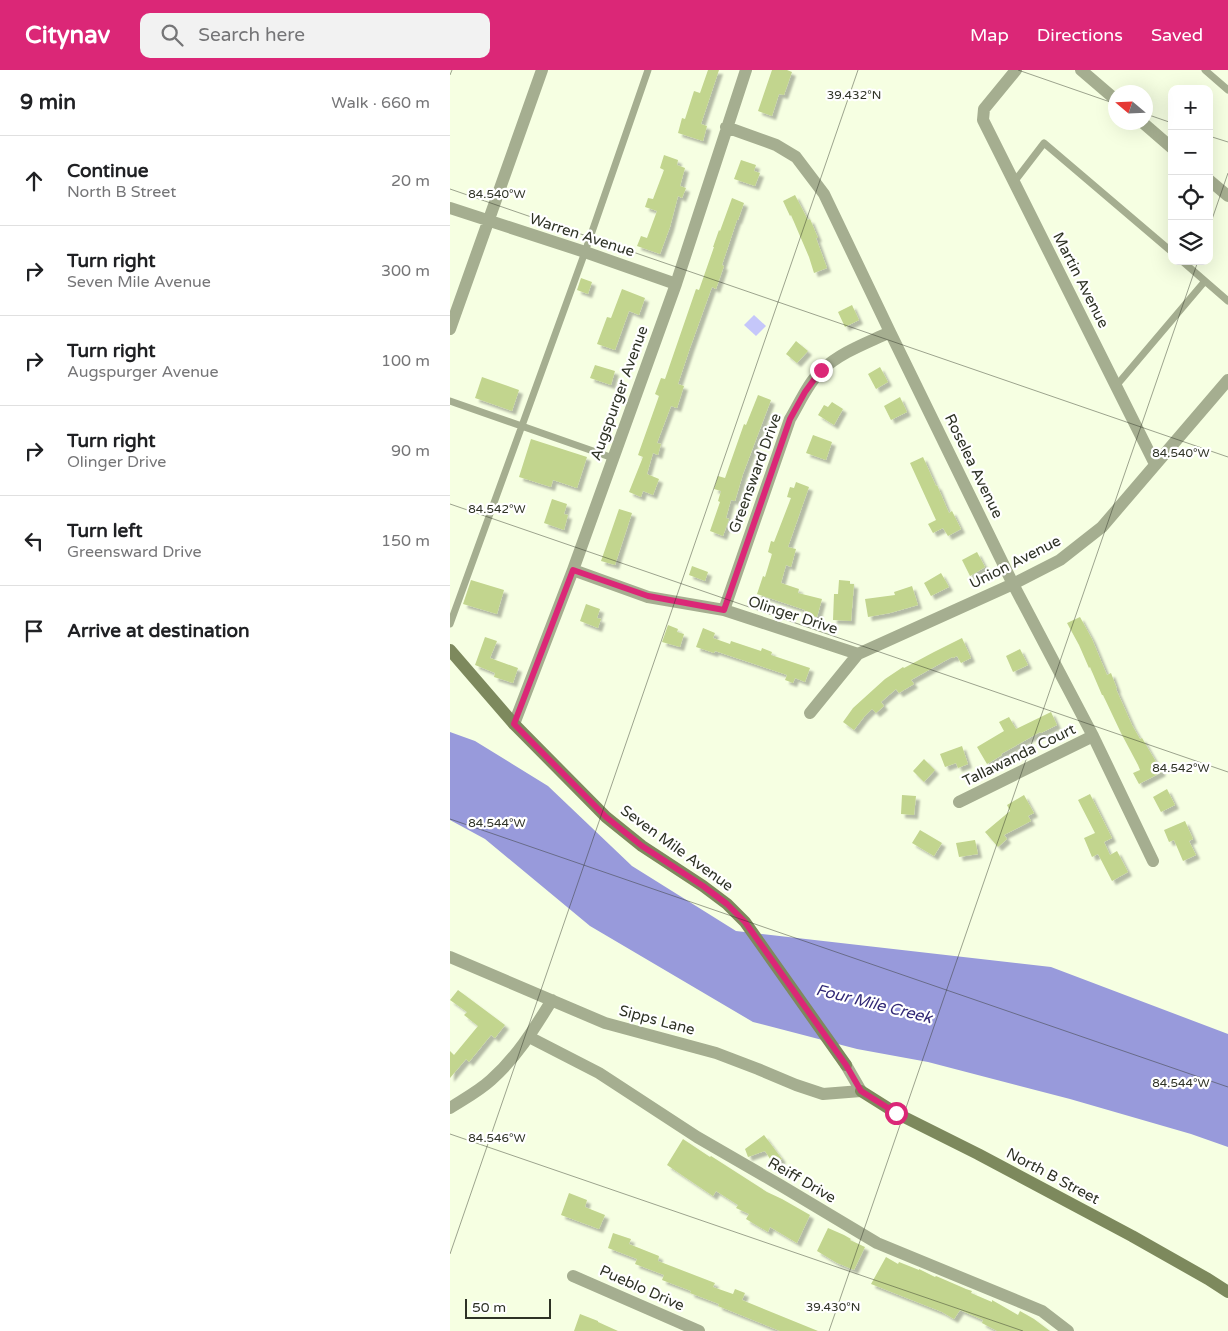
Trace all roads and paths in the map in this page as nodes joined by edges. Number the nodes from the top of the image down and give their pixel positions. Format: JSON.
{"nodes":[{"id":1,"x":542,"y":70,"type":"edge"},
{"id":2,"x":648,"y":70,"type":"edge"},
{"id":3,"x":746,"y":70,"type":"edge"},
{"id":4,"x":1016,"y":70,"type":"edge"},
{"id":5,"x":1081,"y":70,"type":"edge"},
{"id":6,"x":1205,"y":70,"type":"edge"},
{"id":7,"x":1228,"y":90,"type":"edge"},
{"id":8,"x":1108,"y":93,"type":"edge"},
{"id":9,"x":726,"y":128,"type":"junction"},
{"id":10,"x":1151,"y":130,"type":"edge"},
{"id":11,"x":1168,"y":145,"type":"edge"},
{"id":12,"x":1014,"y":182,"type":"junction"},
{"id":13,"x":1213,"y":183,"type":"edge"},
{"id":14,"x":1228,"y":196,"type":"edge"},
{"id":15,"x":450,"y":208,"type":"edge"},
{"id":16,"x":488,"y":221,"type":"junction"},
{"id":17,"x":1168,"y":249,"type":"edge"},
{"id":18,"x":585,"y":252,"type":"junction"},
{"id":19,"x":1187,"y":265,"type":"edge"},
{"id":20,"x":1205,"y":281,"type":"junction"},
{"id":21,"x":676,"y":284,"type":"junction"},
{"id":22,"x":1228,"y":301,"type":"edge"},
{"id":23,"x":450,"y":329,"type":"edge"},
{"id":24,"x":890,"y":332,"type":"junction"},
{"id":25,"x":1228,"y":380,"type":"edge"},
{"id":26,"x":1116,"y":386,"type":"junction"},
{"id":27,"x":450,"y":401,"type":"edge"},
{"id":28,"x":522,"y":427,"type":"junction"},
{"id":29,"x":613,"y":458,"type":"junction"},
{"id":30,"x":1155,"y":464,"type":"junction"},
{"id":31,"x":573,"y":570,"type":"junction"},
{"id":32,"x":1013,"y":584,"type":"junction"},
{"id":33,"x":724,"y":610,"type":"junction"},
{"id":34,"x":450,"y":624,"type":"edge"},
{"id":35,"x":450,"y":650,"type":"edge"},
{"id":36,"x":858,"y":654,"type":"junction"},
{"id":37,"x":810,"y":713,"type":"dead end"},
{"id":38,"x":514,"y":724,"type":"junction"},
{"id":39,"x":1093,"y":736,"type":"junction"},
{"id":40,"x":960,"y":802,"type":"dead end"},
{"id":41,"x":1153,"y":861,"type":"dead end"},
{"id":42,"x":450,"y":957,"type":"edge"},
{"id":43,"x":552,"y":1000,"type":"junction"},
{"id":44,"x":529,"y":1037,"type":"junction"},
{"id":45,"x":846,"y":1065,"type":"joint"},
{"id":46,"x":861,"y":1091,"type":"junction"},
{"id":47,"x":450,"y":1108,"type":"edge"},
{"id":48,"x":573,"y":1276,"type":"dead end"},
{"id":49,"x":1228,"y":1292,"type":"edge"},
{"id":50,"x":699,"y":1331,"type":"edge"},
{"id":51,"x":1068,"y":1331,"type":"edge"}],
"edges":[{"from":1,"to":16,"type":"street"},
{"from":2,"to":18,"type":"lane"},
{"from":3,"to":9,"type":"street","name":"Augspurger Avenue"},
{"from":4,"to":12,"type":"street","name":"Martin Avenue"},
{"from":5,"to":8,"type":"street"},
{"from":6,"to":7,"type":"lane"},
{"from":9,"to":21,"type":"street","name":"Augspurger Avenue"},
{"from":9,"to":24,"type":"street","name":"Roselea Avenue"},
{"from":10,"to":11,"type":"street"},
{"from":12,"to":17,"type":"lane"},
{"from":12,"to":26,"type":"street","name":"Martin Avenue"},
{"from":13,"to":14,"type":"street"},
{"from":15,"to":16,"type":"street","name":"Warren Avenue"},
{"from":16,"to":18,"type":"street","name":"Warren Avenue"},
{"from":16,"to":23,"type":"street"},
{"from":18,"to":21,"type":"street","name":"Warren Avenue"},
{"from":18,"to":28,"type":"lane"},
{"from":19,"to":20,"type":"lane"},
{"from":20,"to":22,"type":"lane"},
{"from":20,"to":26,"type":"lane"},
{"from":21,"to":29,"type":"street","name":"Augspurger Avenue"},
{"from":24,"to":32,"type":"street","name":"Roselea Avenue"},
{"from":24,"to":33,"type":"street","name":"Greensward Drive"},
{"from":25,"to":30,"type":"street","name":"Union Avenue"},
{"from":26,"to":30,"type":"street","name":"Martin Avenue"},
{"from":27,"to":28,"type":"lane"},
{"from":28,"to":29,"type":"lane"},
{"from":28,"to":34,"type":"lane"},
{"from":29,"to":31,"type":"street","name":"Augspurger Avenue"},
{"from":30,"to":32,"type":"street","name":"Union Avenue"},
{"from":31,"to":33,"type":"street","name":"Olinger Drive"},
{"from":31,"to":38,"type":"street","name":"Augspurger Avenue"},
{"from":32,"to":36,"type":"street","name":"Union Avenue"},
{"from":32,"to":39,"type":"street","name":"Roselea Avenue"},
{"from":33,"to":36,"type":"street","name":"Olinger Drive"},
{"from":35,"to":38,"type":"main road","name":"Seven Mile Avenue"},
{"from":36,"to":37,"type":"street","name":"Union Avenue"},
{"from":38,"to":45,"type":"main road","name":"Seven Mile Avenue"},
{"from":39,"to":40,"type":"street","name":"Tallawanda Court"},
{"from":39,"to":41,"type":"street","name":"Roselea Avenue"},
{"from":42,"to":43,"type":"street","name":"Sipps Lane"},
{"from":43,"to":44,"type":"street"},
{"from":43,"to":46,"type":"street","name":"Sipps Lane"},
{"from":44,"to":47,"type":"street"},
{"from":44,"to":51,"type":"street","name":"Reiff Drive"},
{"from":45,"to":46,"type":"street","name":"Seven Mile Avenue"},
{"from":46,"to":49,"type":"main road","name":"North B Street"},
{"from":48,"to":50,"type":"street","name":"Pueblo Drive"}]}
